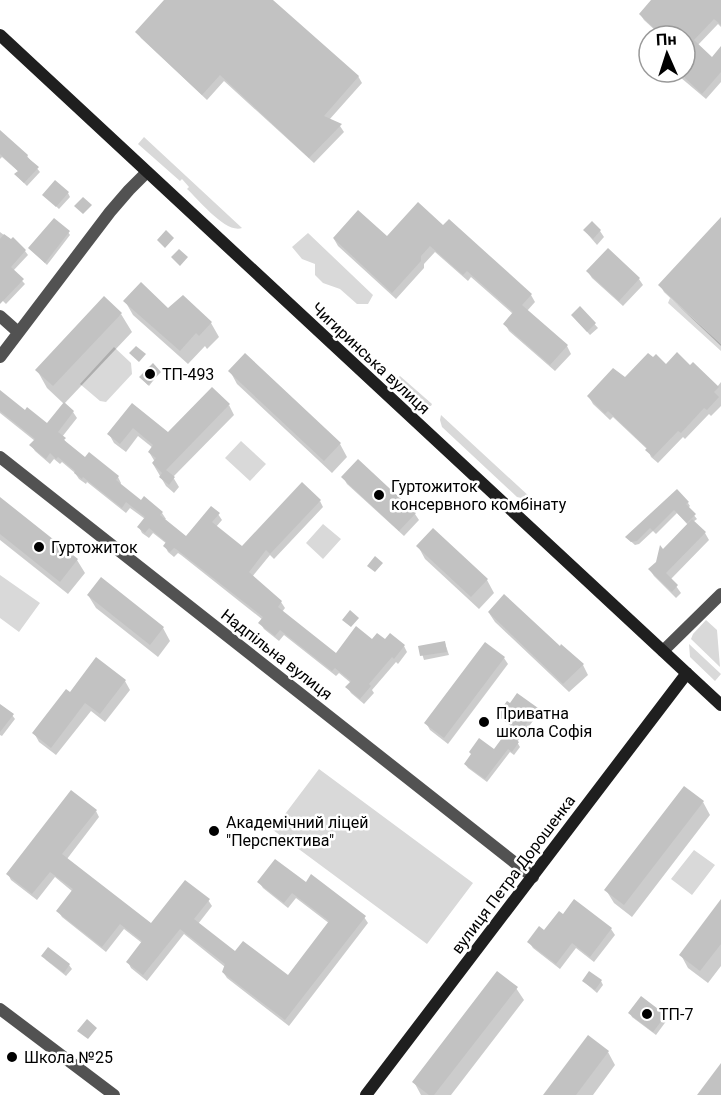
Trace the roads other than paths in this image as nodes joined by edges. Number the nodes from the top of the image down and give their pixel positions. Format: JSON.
{"nodes":[{"id":1,"x":0,"y":35,"type":"edge"},
{"id":2,"x":147,"y":172,"type":"junction"},
{"id":3,"x":0,"y":316,"type":"edge"},
{"id":4,"x":18,"y":332,"type":"junction"},
{"id":5,"x":0,"y":357,"type":"edge"},
{"id":6,"x":0,"y":457,"type":"edge"},
{"id":7,"x":721,"y":594,"type":"edge"},
{"id":8,"x":663,"y":651,"type":"junction"},
{"id":9,"x":687,"y":673,"type":"junction"},
{"id":10,"x":721,"y":705,"type":"edge"},
{"id":11,"x":533,"y":877,"type":"junction"},
{"id":12,"x":0,"y":1009,"type":"edge"},
{"id":13,"x":114,"y":1095,"type":"edge"},
{"id":14,"x":366,"y":1095,"type":"edge"}],
"edges":[{"from":1,"to":2,"type":"main road","name":"Чигиринська вулиця"},
{"from":2,"to":4,"type":"street"},
{"from":2,"to":8,"type":"main road","name":"Чигиринська вулиця"},
{"from":3,"to":4,"type":"street"},
{"from":4,"to":5,"type":"street"},
{"from":6,"to":11,"type":"street","name":"Надпільна вулиця"},
{"from":7,"to":8,"type":"street"},
{"from":8,"to":9,"type":"main road","name":"Чигиринська вулиця"},
{"from":9,"to":10,"type":"main road","name":"Чигиринська вулиця"},
{"from":9,"to":11,"type":"main road","name":"вулиця Петра Дорошенка"},
{"from":11,"to":14,"type":"main road","name":"вулиця Петра Дорошенка"},
{"from":12,"to":13,"type":"street"}]}
